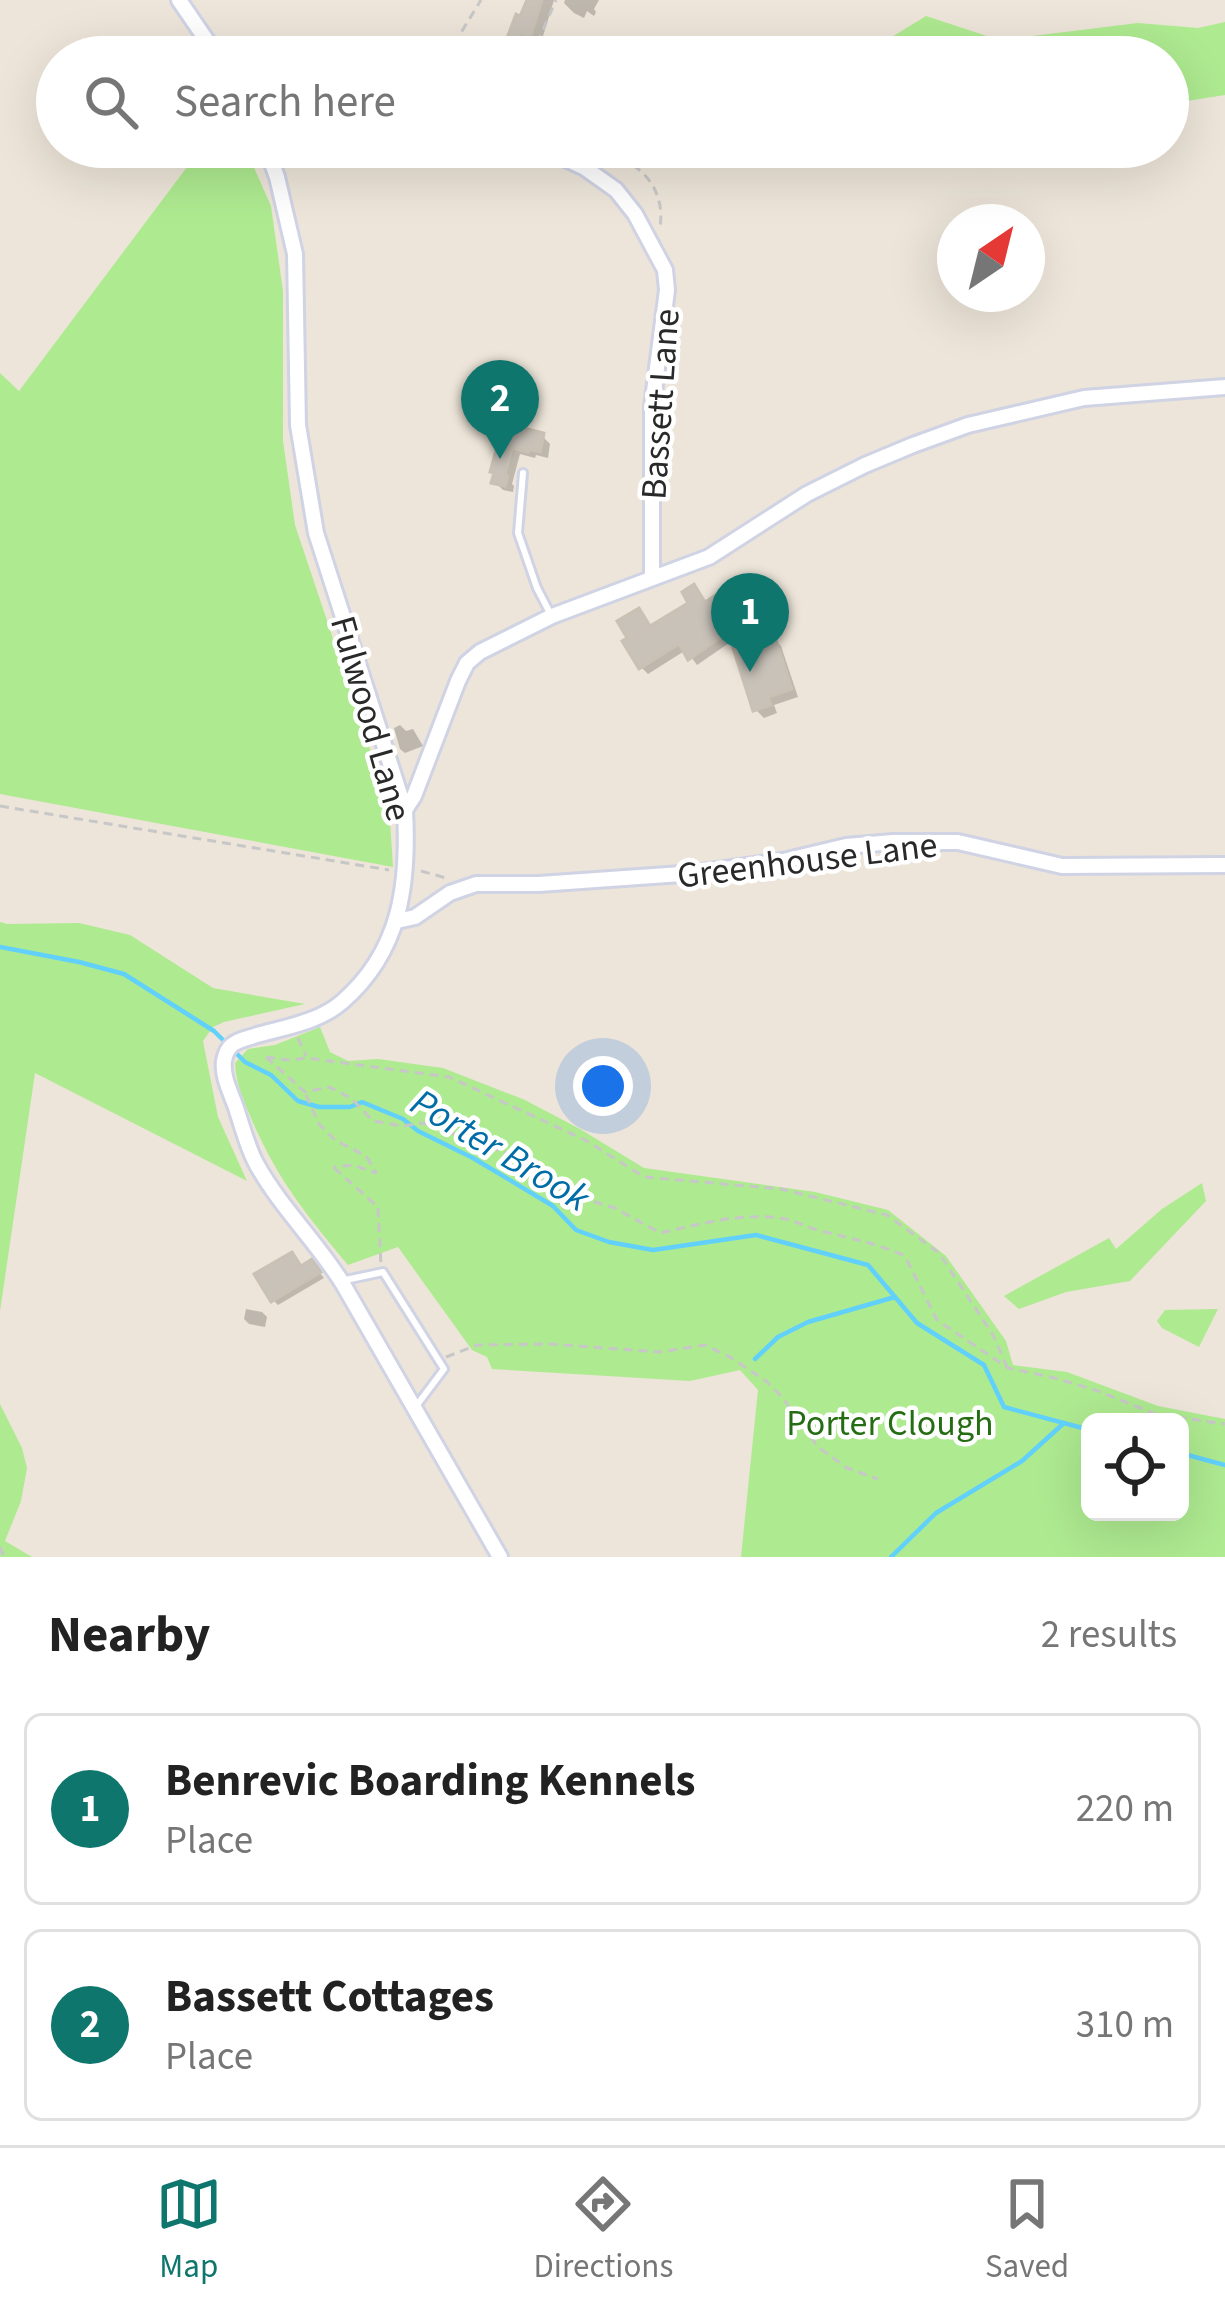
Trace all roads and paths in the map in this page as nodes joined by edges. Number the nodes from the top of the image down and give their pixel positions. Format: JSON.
{"nodes":[{"id":1,"x":179,"y":0,"type":"edge"},
{"id":2,"x":481,"y":0,"type":"edge"},
{"id":3,"x":556,"y":0,"type":"edge"},
{"id":4,"x":204,"y":36,"type":"edge"},
{"id":5,"x":459,"y":36,"type":"edge"},
{"id":6,"x":540,"y":36,"type":"edge"},
{"id":7,"x":274,"y":168,"type":"edge"},
{"id":8,"x":585,"y":168,"type":"edge"},
{"id":9,"x":638,"y":168,"type":"edge"},
{"id":10,"x":653,"y":244,"type":"junction"},
{"id":11,"x":1225,"y":387,"type":"edge"},
{"id":12,"x":523,"y":473,"type":"dead end"},
{"id":13,"x":652,"y":577,"type":"junction"},
{"id":14,"x":552,"y":616,"type":"junction"},
{"id":15,"x":0,"y":806,"type":"edge"},
{"id":16,"x":405,"y":810,"type":"junction"},
{"id":17,"x":1225,"y":865,"type":"edge"},
{"id":18,"x":405,"y":866,"type":"junction"},
{"id":19,"x":449,"y":879,"type":"dead end"},
{"id":20,"x":397,"y":922,"type":"junction"},
{"id":21,"x":292,"y":1027,"type":"junction"},
{"id":22,"x":307,"y":1058,"type":"junction"},
{"id":23,"x":305,"y":1091,"type":"junction"},
{"id":24,"x":383,"y":1272,"type":"junction"},
{"id":25,"x":341,"y":1281,"type":"junction"},
{"id":26,"x":439,"y":1360,"type":"junction"},
{"id":27,"x":1008,"y":1369,"type":"junction"},
{"id":28,"x":415,"y":1408,"type":"junction"},
{"id":29,"x":1225,"y":1424,"type":"edge"},
{"id":30,"x":878,"y":1479,"type":"dead end"},
{"id":31,"x":0,"y":1547,"type":"edge"},
{"id":32,"x":4,"y":1557,"type":"edge"},
{"id":33,"x":500,"y":1557,"type":"edge"}],
"edges":[{"from":1,"to":4,"type":"street"},
{"from":2,"to":5,"type":"path"},
{"from":3,"to":6,"type":"path"},
{"from":7,"to":16,"type":"street","name":"Fulwood Lane"},
{"from":8,"to":10,"type":"street","name":"Bassett Lane"},
{"from":9,"to":10,"type":"path"},
{"from":10,"to":13,"type":"street","name":"Bassett Lane"},
{"from":11,"to":13,"type":"street"},
{"from":12,"to":14,"type":"lane"},
{"from":13,"to":14,"type":"street"},
{"from":14,"to":16,"type":"street"},
{"from":15,"to":18,"type":"path"},
{"from":16,"to":18,"type":"street","name":"Fulwood Lane"},
{"from":17,"to":20,"type":"street","name":"Greenhouse Lane"},
{"from":18,"to":19,"type":"path"},
{"from":18,"to":20,"type":"street","name":"Fulwood Lane"},
{"from":20,"to":21,"type":"street","name":"Fulwood Lane"},
{"from":21,"to":22,"type":"path"},
{"from":21,"to":25,"type":"street","name":"Fulwood Lane"},
{"from":22,"to":23,"type":"path"},
{"from":22,"to":27,"type":"path"},
{"from":23,"to":24,"type":"path"},
{"from":23,"to":27,"type":"path"},
{"from":24,"to":25,"type":"lane"},
{"from":24,"to":26,"type":"lane"},
{"from":25,"to":28,"type":"street","name":"Fulwood Lane"},
{"from":26,"to":28,"type":"lane"},
{"from":26,"to":30,"type":"path"},
{"from":27,"to":29,"type":"path"},
{"from":28,"to":33,"type":"street","name":"Fulwood Lane"},
{"from":31,"to":32,"type":"path"}]}
